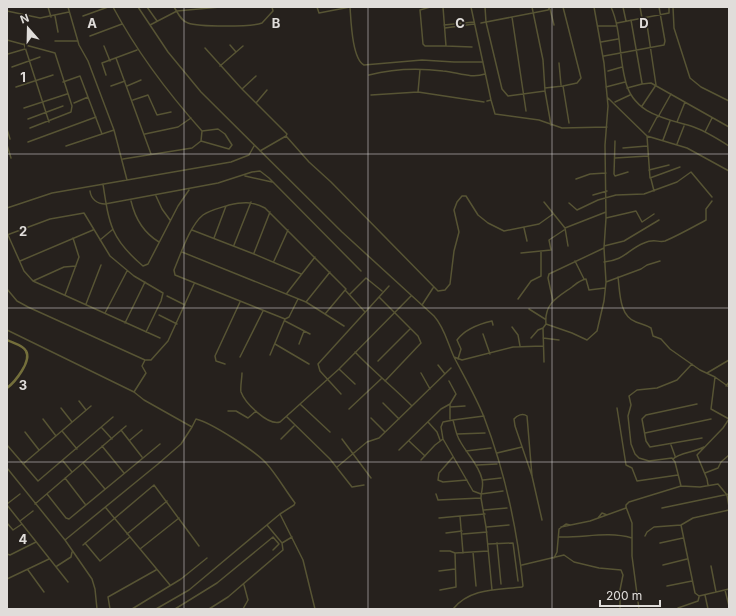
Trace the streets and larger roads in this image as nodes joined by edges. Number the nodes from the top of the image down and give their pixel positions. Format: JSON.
{"nodes":[{"id":1,"x":48,"y":7,"type":"edge"},
{"id":2,"x":68,"y":7,"type":"edge"},
{"id":3,"x":108,"y":7,"type":"edge"},
{"id":4,"x":113,"y":7,"type":"edge"},
{"id":5,"x":138,"y":7,"type":"edge"},
{"id":6,"x":147,"y":7,"type":"edge"},
{"id":7,"x":174,"y":7,"type":"edge"},
{"id":8,"x":220,"y":7,"type":"edge"},
{"id":9,"x":272,"y":7,"type":"edge"},
{"id":10,"x":317,"y":7,"type":"edge"},
{"id":11,"x":350,"y":7,"type":"edge"},
{"id":12,"x":430,"y":7,"type":"edge"},
{"id":13,"x":443,"y":7,"type":"edge"},
{"id":14,"x":471,"y":7,"type":"edge"},
{"id":15,"x":485,"y":7,"type":"edge"},
{"id":16,"x":532,"y":7,"type":"edge"},
{"id":17,"x":563,"y":7,"type":"edge"},
{"id":18,"x":594,"y":7,"type":"edge"},
{"id":19,"x":611,"y":7,"type":"edge"},
{"id":20,"x":623,"y":7,"type":"edge"},
{"id":21,"x":640,"y":7,"type":"edge"},
{"id":22,"x":659,"y":7,"type":"edge"},
{"id":23,"x":669,"y":7,"type":"edge"},
{"id":24,"x":673,"y":7,"type":"edge"},
{"id":25,"x":210,"y":8,"type":"edge"},
{"id":26,"x":550,"y":8,"type":"edge"},
{"id":27,"x":7,"y":11,"type":"edge"},
{"id":28,"x":177,"y":11,"type":"junction"},
{"id":29,"x":69,"y":12,"type":"junction"},
{"id":30,"x":533,"y":13,"type":"junction"},
{"id":31,"x":661,"y":15,"type":"junction"},
{"id":32,"x":55,"y":16,"type":"junction"},
{"id":33,"x":83,"y":16,"type":"dead end"},
{"id":34,"x":51,"y":17,"type":"junction"},
{"id":35,"x":512,"y":17,"type":"junction"},
{"id":36,"x":642,"y":18,"type":"junction"},
{"id":37,"x":646,"y":18,"type":"junction"},
{"id":38,"x":631,"y":20,"type":"junction"},
{"id":39,"x":157,"y":21,"type":"junction"},
{"id":40,"x":626,"y":21,"type":"junction"},
{"id":41,"x":486,"y":22,"type":"junction"},
{"id":42,"x":474,"y":23,"type":"junction"},
{"id":43,"x":481,"y":23,"type":"dead end"},
{"id":44,"x":616,"y":23,"type":"junction"},
{"id":45,"x":122,"y":24,"type":"junction"},
{"id":46,"x":554,"y":25,"type":"dead end"},
{"id":47,"x":149,"y":26,"type":"junction"},
{"id":48,"x":444,"y":26,"type":"junction"},
{"id":49,"x":598,"y":26,"type":"junction"},
{"id":50,"x":616,"y":26,"type":"junction"},
{"id":51,"x":58,"y":32,"type":"dead end"},
{"id":52,"x":90,"y":36,"type":"dead end"},
{"id":53,"x":618,"y":39,"type":"junction"},
{"id":54,"x":7,"y":40,"type":"edge"},
{"id":55,"x":56,"y":41,"type":"dead end"},
{"id":56,"x":78,"y":41,"type":"junction"},
{"id":57,"x":600,"y":42,"type":"junction"},
{"id":58,"x":24,"y":44,"type":"junction"},
{"id":59,"x":230,"y":45,"type":"dead end"},
{"id":60,"x":104,"y":46,"type":"dead end"},
{"id":61,"x":243,"y":46,"type":"dead end"},
{"id":62,"x":446,"y":46,"type":"junction"},
{"id":63,"x":472,"y":47,"type":"dead end"},
{"id":64,"x":205,"y":48,"type":"dead end"},
{"id":65,"x":651,"y":48,"type":"junction"},
{"id":66,"x":26,"y":49,"type":"junction"},
{"id":67,"x":137,"y":50,"type":"junction"},
{"id":68,"x":636,"y":51,"type":"junction"},
{"id":69,"x":236,"y":52,"type":"junction"},
{"id":70,"x":620,"y":53,"type":"junction"},
{"id":71,"x":8,"y":54,"type":"dead end"},
{"id":72,"x":603,"y":56,"type":"junction"},
{"id":73,"x":40,"y":57,"type":"dead end"},
{"id":74,"x":116,"y":58,"type":"junction"},
{"id":75,"x":110,"y":61,"type":"junction"},
{"id":76,"x":29,"y":62,"type":"junction"},
{"id":77,"x":483,"y":62,"type":"junction"},
{"id":78,"x":559,"y":63,"type":"dead end"},
{"id":79,"x":220,"y":66,"type":"junction"},
{"id":80,"x":12,"y":67,"type":"dead end"},
{"id":81,"x":623,"y":67,"type":"junction"},
{"id":82,"x":420,"y":70,"type":"junction"},
{"id":83,"x":608,"y":71,"type":"dead end"},
{"id":84,"x":485,"y":74,"type":"junction"},
{"id":85,"x":53,"y":75,"type":"dead end"},
{"id":86,"x":106,"y":75,"type":"dead end"},
{"id":87,"x":369,"y":75,"type":"dead end"},
{"id":88,"x":256,"y":76,"type":"dead end"},
{"id":89,"x":35,"y":80,"type":"junction"},
{"id":90,"x":141,"y":80,"type":"dead end"},
{"id":91,"x":125,"y":81,"type":"junction"},
{"id":92,"x":63,"y":82,"type":"junction"},
{"id":93,"x":625,"y":82,"type":"junction"},
{"id":94,"x":642,"y":84,"type":"junction"},
{"id":95,"x":656,"y":85,"type":"junction"},
{"id":96,"x":111,"y":86,"type":"dead end"},
{"id":97,"x":127,"y":86,"type":"junction"},
{"id":98,"x":562,"y":86,"type":"junction"},
{"id":99,"x":606,"y":86,"type":"junction"},
{"id":100,"x":16,"y":87,"type":"dead end"},
{"id":101,"x":627,"y":88,"type":"junction"},
{"id":102,"x":545,"y":89,"type":"junction"},
{"id":103,"x":242,"y":90,"type":"junction"},
{"id":104,"x":267,"y":90,"type":"dead end"},
{"id":105,"x":418,"y":92,"type":"junction"},
{"id":106,"x":524,"y":93,"type":"junction"},
{"id":107,"x":67,"y":94,"type":"junction"},
{"id":108,"x":631,"y":94,"type":"junction"},
{"id":109,"x":671,"y":94,"type":"junction"},
{"id":110,"x":371,"y":95,"type":"dead end"},
{"id":111,"x":88,"y":97,"type":"junction"},
{"id":112,"x":608,"y":98,"type":"junction"},
{"id":113,"x":133,"y":100,"type":"junction"},
{"id":114,"x":491,"y":100,"type":"junction"},
{"id":115,"x":42,"y":101,"type":"junction"},
{"id":116,"x":616,"y":102,"type":"dead end"},
{"id":117,"x":685,"y":102,"type":"junction"},
{"id":118,"x":729,"y":102,"type":"edge"},
{"id":119,"x":74,"y":103,"type":"dead end"},
{"id":120,"x":256,"y":104,"type":"junction"},
{"id":121,"x":63,"y":106,"type":"dead end"},
{"id":122,"x":642,"y":106,"type":"junction"},
{"id":123,"x":24,"y":108,"type":"dead end"},
{"id":124,"x":526,"y":111,"type":"dead end"},
{"id":125,"x":46,"y":112,"type":"junction"},
{"id":126,"x":171,"y":112,"type":"dead end"},
{"id":127,"x":96,"y":117,"type":"junction"},
{"id":128,"x":657,"y":117,"type":"junction"},
{"id":129,"x":712,"y":117,"type":"junction"},
{"id":130,"x":28,"y":118,"type":"dead end"},
{"id":131,"x":191,"y":118,"type":"junction"},
{"id":132,"x":670,"y":121,"type":"junction"},
{"id":133,"x":50,"y":122,"type":"junction"},
{"id":134,"x":677,"y":122,"type":"junction"},
{"id":135,"x":569,"y":123,"type":"dead end"},
{"id":136,"x":551,"y":125,"type":"junction"},
{"id":137,"x":685,"y":125,"type":"junction"},
{"id":138,"x":607,"y":127,"type":"junction"},
{"id":139,"x":729,"y":127,"type":"edge"},
{"id":140,"x":30,"y":128,"type":"dead end"},
{"id":141,"x":7,"y":129,"type":"edge"},
{"id":142,"x":114,"y":130,"type":"junction"},
{"id":143,"x":202,"y":130,"type":"junction"},
{"id":144,"x":649,"y":132,"type":"dead end"},
{"id":145,"x":705,"y":132,"type":"junction"},
{"id":146,"x":102,"y":134,"type":"junction"},
{"id":147,"x":145,"y":134,"type":"junction"},
{"id":148,"x":286,"y":136,"type":"junction"},
{"id":149,"x":648,"y":136,"type":"junction"},
{"id":150,"x":10,"y":139,"type":"dead end"},
{"id":151,"x":663,"y":140,"type":"junction"},
{"id":152,"x":201,"y":141,"type":"junction"},
{"id":153,"x":615,"y":141,"type":"dead end"},
{"id":154,"x":28,"y":142,"type":"dead end"},
{"id":155,"x":677,"y":144,"type":"junction"},
{"id":156,"x":7,"y":145,"type":"edge"},
{"id":157,"x":66,"y":146,"type":"dead end"},
{"id":158,"x":254,"y":146,"type":"junction"},
{"id":159,"x":648,"y":146,"type":"junction"},
{"id":160,"x":729,"y":146,"type":"edge"},
{"id":161,"x":623,"y":148,"type":"dead end"},
{"id":162,"x":260,"y":151,"type":"junction"},
{"id":163,"x":151,"y":154,"type":"junction"},
{"id":164,"x":648,"y":156,"type":"junction"},
{"id":165,"x":11,"y":158,"type":"dead end"},
{"id":166,"x":615,"y":158,"type":"junction"},
{"id":167,"x":123,"y":159,"type":"junction"},
{"id":168,"x":669,"y":165,"type":"dead end"},
{"id":169,"x":680,"y":167,"type":"dead end"},
{"id":170,"x":648,"y":170,"type":"junction"},
{"id":171,"x":729,"y":171,"type":"edge"},
{"id":172,"x":606,"y":172,"type":"junction"},
{"id":173,"x":628,"y":172,"type":"dead end"},
{"id":174,"x":245,"y":176,"type":"junction"},
{"id":175,"x":576,"y":179,"type":"dead end"},
{"id":176,"x":651,"y":179,"type":"junction"},
{"id":177,"x":127,"y":180,"type":"junction"},
{"id":178,"x":272,"y":182,"type":"junction"},
{"id":179,"x":103,"y":184,"type":"junction"},
{"id":180,"x":189,"y":190,"type":"junction"},
{"id":181,"x":654,"y":190,"type":"junction"},
{"id":182,"x":90,"y":191,"type":"dead end"},
{"id":183,"x":606,"y":191,"type":"junction"},
{"id":184,"x":593,"y":194,"type":"dead end"},
{"id":185,"x":156,"y":195,"type":"junction"},
{"id":186,"x":712,"y":197,"type":"dead end"},
{"id":187,"x":607,"y":198,"type":"junction"},
{"id":188,"x":130,"y":200,"type":"junction"},
{"id":189,"x":712,"y":201,"type":"dead end"},
{"id":190,"x":251,"y":202,"type":"junction"},
{"id":191,"x":544,"y":202,"type":"dead end"},
{"id":192,"x":569,"y":203,"type":"dead end"},
{"id":193,"x":105,"y":204,"type":"junction"},
{"id":194,"x":226,"y":206,"type":"junction"},
{"id":195,"x":7,"y":208,"type":"edge"},
{"id":196,"x":270,"y":212,"type":"junction"},
{"id":197,"x":606,"y":212,"type":"junction"},
{"id":198,"x":553,"y":214,"type":"junction"},
{"id":199,"x":654,"y":214,"type":"dead end"},
{"id":200,"x":606,"y":218,"type":"junction"},
{"id":201,"x":170,"y":220,"type":"junction"},
{"id":202,"x":659,"y":220,"type":"dead end"},
{"id":203,"x":524,"y":228,"type":"junction"},
{"id":204,"x":565,"y":229,"type":"junction"},
{"id":205,"x":93,"y":230,"type":"junction"},
{"id":206,"x":112,"y":230,"type":"junction"},
{"id":207,"x":192,"y":230,"type":"junction"},
{"id":208,"x":288,"y":230,"type":"junction"},
{"id":209,"x":7,"y":235,"type":"edge"},
{"id":210,"x":73,"y":238,"type":"junction"},
{"id":211,"x":214,"y":238,"type":"junction"},
{"id":212,"x":100,"y":240,"type":"junction"},
{"id":213,"x":527,"y":241,"type":"dead end"},
{"id":214,"x":160,"y":242,"type":"junction"},
{"id":215,"x":234,"y":246,"type":"junction"},
{"id":216,"x":568,"y":246,"type":"dead end"},
{"id":217,"x":604,"y":247,"type":"junction"},
{"id":218,"x":541,"y":251,"type":"junction"},
{"id":219,"x":182,"y":252,"type":"junction"},
{"id":220,"x":521,"y":253,"type":"dead end"},
{"id":221,"x":254,"y":254,"type":"junction"},
{"id":222,"x":315,"y":257,"type":"junction"},
{"id":223,"x":20,"y":261,"type":"junction"},
{"id":224,"x":575,"y":261,"type":"junction"},
{"id":225,"x":660,"y":261,"type":"dead end"},
{"id":226,"x":274,"y":262,"type":"junction"},
{"id":227,"x":604,"y":262,"type":"junction"},
{"id":228,"x":101,"y":265,"type":"dead end"},
{"id":229,"x":76,"y":266,"type":"junction"},
{"id":230,"x":126,"y":271,"type":"junction"},
{"id":231,"x":361,"y":271,"type":"dead end"},
{"id":232,"x":330,"y":272,"type":"junction"},
{"id":233,"x":301,"y":274,"type":"junction"},
{"id":234,"x":618,"y":277,"type":"junction"},
{"id":235,"x":584,"y":279,"type":"junction"},
{"id":236,"x":33,"y":281,"type":"junction"},
{"id":237,"x":145,"y":282,"type":"junction"},
{"id":238,"x":606,"y":282,"type":"junction"},
{"id":239,"x":194,"y":284,"type":"junction"},
{"id":240,"x":389,"y":286,"type":"dead end"},
{"id":241,"x":433,"y":288,"type":"junction"},
{"id":242,"x":605,"y":288,"type":"junction"},
{"id":243,"x":7,"y":289,"type":"edge"},
{"id":244,"x":346,"y":291,"type":"junction"},
{"id":245,"x":383,"y":292,"type":"junction"},
{"id":246,"x":286,"y":293,"type":"junction"},
{"id":247,"x":350,"y":294,"type":"junction"},
{"id":248,"x":65,"y":295,"type":"junction"},
{"id":249,"x":167,"y":296,"type":"dead end"},
{"id":250,"x":411,"y":296,"type":"junction"},
{"id":251,"x":378,"y":297,"type":"junction"},
{"id":252,"x":298,"y":299,"type":"junction"},
{"id":253,"x":518,"y":299,"type":"dead end"},
{"id":254,"x":553,"y":301,"type":"junction"},
{"id":255,"x":240,"y":302,"type":"junction"},
{"id":256,"x":306,"y":302,"type":"junction"},
{"id":257,"x":86,"y":304,"type":"junction"},
{"id":258,"x":185,"y":304,"type":"junction"},
{"id":259,"x":422,"y":305,"type":"junction"},
{"id":260,"x":529,"y":309,"type":"dead end"},
{"id":261,"x":264,"y":311,"type":"junction"},
{"id":262,"x":365,"y":312,"type":"junction"},
{"id":263,"x":394,"y":312,"type":"junction"},
{"id":264,"x":105,"y":313,"type":"junction"},
{"id":265,"x":325,"y":314,"type":"junction"},
{"id":266,"x":159,"y":316,"type":"dead end"},
{"id":267,"x":545,"y":319,"type":"junction"},
{"id":268,"x":285,"y":320,"type":"junction"},
{"id":269,"x":125,"y":323,"type":"junction"},
{"id":270,"x":177,"y":324,"type":"junction"},
{"id":271,"x":546,"y":324,"type":"junction"},
{"id":272,"x":493,"y":325,"type":"dead end"},
{"id":273,"x":344,"y":326,"type":"dead end"},
{"id":274,"x":512,"y":327,"type":"dead end"},
{"id":275,"x":410,"y":328,"type":"junction"},
{"id":276,"x":543,"y":328,"type":"junction"},
{"id":277,"x":7,"y":330,"type":"edge"},
{"id":278,"x":304,"y":331,"type":"junction"},
{"id":279,"x":146,"y":332,"type":"junction"},
{"id":280,"x":310,"y":334,"type":"dead end"},
{"id":281,"x":483,"y":334,"type":"dead end"},
{"id":282,"x":160,"y":338,"type":"dead end"},
{"id":283,"x":531,"y":338,"type":"dead end"},
{"id":284,"x":543,"y":338,"type":"junction"},
{"id":285,"x":7,"y":340,"type":"edge"},
{"id":286,"x":559,"y":340,"type":"dead end"},
{"id":287,"x":275,"y":344,"type":"junction"},
{"id":288,"x":299,"y":344,"type":"dead end"},
{"id":289,"x":520,"y":346,"type":"junction"},
{"id":290,"x":544,"y":346,"type":"junction"},
{"id":291,"x":355,"y":352,"type":"junction"},
{"id":292,"x":490,"y":354,"type":"junction"},
{"id":293,"x":270,"y":355,"type":"dead end"},
{"id":294,"x":240,"y":357,"type":"dead end"},
{"id":295,"x":454,"y":357,"type":"junction"},
{"id":296,"x":458,"y":359,"type":"junction"},
{"id":297,"x":145,"y":360,"type":"junction"},
{"id":298,"x":729,"y":360,"type":"edge"},
{"id":299,"x":378,"y":361,"type":"dead end"},
{"id":300,"x":544,"y":362,"type":"dead end"},
{"id":301,"x":225,"y":364,"type":"dead end"},
{"id":302,"x":309,"y":364,"type":"dead end"},
{"id":303,"x":692,"y":364,"type":"junction"},
{"id":304,"x":438,"y":365,"type":"dead end"},
{"id":305,"x":451,"y":368,"type":"dead end"},
{"id":306,"x":339,"y":369,"type":"junction"},
{"id":307,"x":242,"y":373,"type":"dead end"},
{"id":308,"x":421,"y":373,"type":"dead end"},
{"id":309,"x":707,"y":373,"type":"junction"},
{"id":310,"x":444,"y":374,"type":"junction"},
{"id":311,"x":715,"y":377,"type":"junction"},
{"id":312,"x":382,"y":378,"type":"junction"},
{"id":313,"x":385,"y":380,"type":"junction"},
{"id":314,"x":327,"y":381,"type":"junction"},
{"id":315,"x":449,"y":381,"type":"dead end"},
{"id":316,"x":729,"y":382,"type":"edge"},
{"id":317,"x":355,"y":384,"type":"dead end"},
{"id":318,"x":726,"y":386,"type":"junction"},
{"id":319,"x":729,"y":387,"type":"edge"},
{"id":320,"x":7,"y":388,"type":"edge"},
{"id":321,"x":430,"y":389,"type":"junction"},
{"id":322,"x":134,"y":392,"type":"junction"},
{"id":323,"x":341,"y":394,"type":"dead end"},
{"id":324,"x":78,"y":401,"type":"dead end"},
{"id":325,"x":383,"y":403,"type":"dead end"},
{"id":326,"x":300,"y":404,"type":"junction"},
{"id":327,"x":697,"y":404,"type":"dead end"},
{"id":328,"x":91,"y":406,"type":"dead end"},
{"id":329,"x":412,"y":406,"type":"junction"},
{"id":330,"x":450,"y":406,"type":"junction"},
{"id":331,"x":465,"y":406,"type":"dead end"},
{"id":332,"x":61,"y":408,"type":"dead end"},
{"id":333,"x":617,"y":408,"type":"dead end"},
{"id":334,"x":349,"y":409,"type":"dead end"},
{"id":335,"x":86,"y":410,"type":"junction"},
{"id":336,"x":228,"y":411,"type":"dead end"},
{"id":337,"x":256,"y":411,"type":"junction"},
{"id":338,"x":287,"y":416,"type":"junction"},
{"id":339,"x":484,"y":416,"type":"junction"},
{"id":340,"x":113,"y":417,"type":"dead end"},
{"id":341,"x":371,"y":418,"type":"dead end"},
{"id":342,"x":43,"y":419,"type":"dead end"},
{"id":343,"x":399,"y":419,"type":"junction"},
{"id":344,"x":711,"y":419,"type":"dead end"},
{"id":345,"x":729,"y":419,"type":"edge"},
{"id":346,"x":451,"y":420,"type":"junction"},
{"id":347,"x":73,"y":422,"type":"junction"},
{"id":348,"x":428,"y":422,"type":"junction"},
{"id":349,"x":294,"y":425,"type":"junction"},
{"id":350,"x":126,"y":426,"type":"dead end"},
{"id":351,"x":192,"y":426,"type":"junction"},
{"id":352,"x":102,"y":427,"type":"junction"},
{"id":353,"x":121,"y":430,"type":"junction"},
{"id":354,"x":142,"y":430,"type":"dead end"},
{"id":355,"x":62,"y":431,"type":"junction"},
{"id":356,"x":25,"y":432,"type":"dead end"},
{"id":357,"x":330,"y":432,"type":"dead end"},
{"id":358,"x":385,"y":432,"type":"junction"},
{"id":359,"x":485,"y":433,"type":"dead end"},
{"id":360,"x":645,"y":433,"type":"junction"},
{"id":361,"x":457,"y":434,"type":"junction"},
{"id":362,"x":56,"y":436,"type":"junction"},
{"id":363,"x":112,"y":438,"type":"junction"},
{"id":364,"x":702,"y":438,"type":"dead end"},
{"id":365,"x":281,"y":439,"type":"dead end"},
{"id":366,"x":342,"y":439,"type":"dead end"},
{"id":367,"x":441,"y":440,"type":"junction"},
{"id":368,"x":130,"y":441,"type":"junction"},
{"id":369,"x":409,"y":441,"type":"junction"},
{"id":370,"x":160,"y":444,"type":"dead end"},
{"id":371,"x":671,"y":444,"type":"junction"},
{"id":372,"x":7,"y":445,"type":"edge"},
{"id":373,"x":707,"y":445,"type":"junction"},
{"id":374,"x":102,"y":446,"type":"junction"},
{"id":375,"x":522,"y":447,"type":"junction"},
{"id":376,"x":492,"y":448,"type":"dead end"},
{"id":377,"x":77,"y":449,"type":"junction"},
{"id":378,"x":40,"y":450,"type":"junction"},
{"id":379,"x":399,"y":450,"type":"dead end"},
{"id":380,"x":466,"y":451,"type":"junction"},
{"id":381,"x":498,"y":453,"type":"junction"},
{"id":382,"x":353,"y":454,"type":"junction"},
{"id":383,"x":729,"y":455,"type":"edge"},
{"id":384,"x":425,"y":456,"type":"junction"},
{"id":385,"x":675,"y":456,"type":"junction"},
{"id":386,"x":453,"y":457,"type":"junction"},
{"id":387,"x":143,"y":458,"type":"junction"},
{"id":388,"x":673,"y":459,"type":"junction"},
{"id":389,"x":421,"y":460,"type":"dead end"},
{"id":390,"x":63,"y":461,"type":"junction"},
{"id":391,"x":83,"y":462,"type":"junction"},
{"id":392,"x":23,"y":464,"type":"junction"},
{"id":393,"x":497,"y":464,"type":"dead end"},
{"id":394,"x":476,"y":465,"type":"junction"},
{"id":395,"x":337,"y":467,"type":"junction"},
{"id":396,"x":7,"y":468,"type":"edge"},
{"id":397,"x":10,"y":472,"type":"junction"},
{"id":398,"x":72,"y":472,"type":"junction"},
{"id":399,"x":124,"y":473,"type":"junction"},
{"id":400,"x":705,"y":473,"type":"junction"},
{"id":401,"x":7,"y":475,"type":"edge"},
{"id":402,"x":678,"y":475,"type":"junction"},
{"id":403,"x":532,"y":476,"type":"junction"},
{"id":404,"x":65,"y":478,"type":"junction"},
{"id":405,"x":371,"y":478,"type":"dead end"},
{"id":406,"x":501,"y":478,"type":"dead end"},
{"id":407,"x":467,"y":480,"type":"junction"},
{"id":408,"x":483,"y":480,"type":"junction"},
{"id":409,"x":364,"y":485,"type":"dead end"},
{"id":410,"x":708,"y":485,"type":"junction"},
{"id":411,"x":681,"y":486,"type":"junction"},
{"id":412,"x":105,"y":489,"type":"junction"},
{"id":413,"x":503,"y":491,"type":"dead end"},
{"id":414,"x":20,"y":494,"type":"dead end"},
{"id":415,"x":47,"y":494,"type":"junction"},
{"id":416,"x":436,"y":494,"type":"dead end"},
{"id":417,"x":481,"y":494,"type":"junction"},
{"id":418,"x":728,"y":495,"type":"edge"},
{"id":419,"x":481,"y":498,"type":"junction"},
{"id":420,"x":167,"y":501,"type":"junction"},
{"id":421,"x":7,"y":504,"type":"edge"},
{"id":422,"x":35,"y":504,"type":"junction"},
{"id":423,"x":86,"y":504,"type":"junction"},
{"id":424,"x":626,"y":507,"type":"junction"},
{"id":425,"x":106,"y":508,"type":"junction"},
{"id":426,"x":507,"y":508,"type":"dead end"},
{"id":427,"x":662,"y":508,"type":"dead end"},
{"id":428,"x":729,"y":508,"type":"edge"},
{"id":429,"x":484,"y":510,"type":"junction"},
{"id":430,"x":33,"y":511,"type":"dead end"},
{"id":431,"x":280,"y":514,"type":"junction"},
{"id":432,"x":485,"y":514,"type":"junction"},
{"id":433,"x":460,"y":516,"type":"junction"},
{"id":434,"x":114,"y":518,"type":"junction"},
{"id":435,"x":179,"y":518,"type":"junction"},
{"id":436,"x":439,"y":518,"type":"dead end"},
{"id":437,"x":542,"y":520,"type":"dead end"},
{"id":438,"x":21,"y":522,"type":"junction"},
{"id":439,"x":7,"y":523,"type":"edge"},
{"id":440,"x":267,"y":525,"type":"junction"},
{"id":441,"x":509,"y":525,"type":"dead end"},
{"id":442,"x":681,"y":525,"type":"junction"},
{"id":443,"x":486,"y":527,"type":"junction"},
{"id":444,"x":486,"y":532,"type":"junction"},
{"id":445,"x":446,"y":533,"type":"dead end"},
{"id":446,"x":462,"y":533,"type":"junction"},
{"id":447,"x":126,"y":534,"type":"junction"},
{"id":448,"x":645,"y":536,"type":"dead end"},
{"id":449,"x":130,"y":537,"type":"junction"},
{"id":450,"x":292,"y":537,"type":"junction"},
{"id":451,"x":559,"y":537,"type":"junction"},
{"id":452,"x":632,"y":538,"type":"junction"},
{"id":453,"x":683,"y":538,"type":"junction"},
{"id":454,"x":65,"y":540,"type":"junction"},
{"id":455,"x":36,"y":542,"type":"junction"},
{"id":456,"x":85,"y":542,"type":"junction"},
{"id":457,"x":282,"y":543,"type":"junction"},
{"id":458,"x":497,"y":543,"type":"junction"},
{"id":459,"x":660,"y":543,"type":"dead end"},
{"id":460,"x":488,"y":544,"type":"junction"},
{"id":461,"x":83,"y":545,"type":"dead end"},
{"id":462,"x":200,"y":546,"type":"dead end"},
{"id":463,"x":139,"y":550,"type":"junction"},
{"id":464,"x":273,"y":550,"type":"dead end"},
{"id":465,"x":440,"y":551,"type":"dead end"},
{"id":466,"x":488,"y":551,"type":"junction"},
{"id":467,"x":72,"y":552,"type":"junction"},
{"id":468,"x":473,"y":552,"type":"junction"},
{"id":469,"x":455,"y":553,"type":"junction"},
{"id":470,"x":463,"y":553,"type":"junction"},
{"id":471,"x":7,"y":554,"type":"edge"},
{"id":472,"x":49,"y":558,"type":"junction"},
{"id":473,"x":207,"y":558,"type":"dead end"},
{"id":474,"x":554,"y":558,"type":"junction"},
{"id":475,"x":687,"y":559,"type":"junction"},
{"id":476,"x":521,"y":565,"type":"junction"},
{"id":477,"x":663,"y":565,"type":"dead end"},
{"id":478,"x":56,"y":566,"type":"junction"},
{"id":479,"x":711,"y":566,"type":"dead end"},
{"id":480,"x":456,"y":569,"type":"junction"},
{"id":481,"x":28,"y":570,"type":"junction"},
{"id":482,"x":156,"y":570,"type":"junction"},
{"id":483,"x":439,"y":571,"type":"dead end"},
{"id":484,"x":7,"y":579,"type":"edge"},
{"id":485,"x":518,"y":581,"type":"dead end"},
{"id":486,"x":692,"y":581,"type":"junction"},
{"id":487,"x":68,"y":582,"type":"dead end"},
{"id":488,"x":244,"y":584,"type":"junction"},
{"id":489,"x":501,"y":584,"type":"dead end"},
{"id":490,"x":170,"y":585,"type":"junction"},
{"id":491,"x":476,"y":586,"type":"dead end"},
{"id":492,"x":667,"y":586,"type":"dead end"},
{"id":493,"x":729,"y":589,"type":"edge"},
{"id":494,"x":440,"y":590,"type":"dead end"},
{"id":495,"x":492,"y":590,"type":"junction"},
{"id":496,"x":725,"y":590,"type":"junction"},
{"id":497,"x":44,"y":592,"type":"dead end"},
{"id":498,"x":716,"y":592,"type":"junction"},
{"id":499,"x":705,"y":595,"type":"junction"},
{"id":500,"x":699,"y":596,"type":"junction"},
{"id":501,"x":729,"y":606,"type":"edge"},
{"id":502,"x":678,"y":608,"type":"edge"},
{"id":503,"x":96,"y":609,"type":"edge"},
{"id":504,"x":110,"y":609,"type":"edge"},
{"id":505,"x":132,"y":609,"type":"edge"},
{"id":506,"x":156,"y":609,"type":"edge"},
{"id":507,"x":175,"y":609,"type":"edge"},
{"id":508,"x":209,"y":609,"type":"edge"},
{"id":509,"x":243,"y":609,"type":"edge"},
{"id":510,"x":315,"y":609,"type":"edge"},
{"id":511,"x":453,"y":609,"type":"edge"},
{"id":512,"x":620,"y":609,"type":"edge"},
{"id":513,"x":639,"y":609,"type":"edge"},
{"id":514,"x":708,"y":609,"type":"edge"}],
"edges":[{"from":1,"to":34,"type":"street"},
{"from":2,"to":29,"type":"street"},
{"from":3,"to":33,"type":"street"},
{"from":4,"to":45,"type":"street"},
{"from":5,"to":47,"type":"street"},
{"from":6,"to":39,"type":"street"},
{"from":7,"to":28,"type":"street"},
{"from":8,"to":25,"type":"street"},
{"from":9,"to":28,"type":"street"},
{"from":10,"to":11,"type":"street"},
{"from":11,"to":77,"type":"street"},
{"from":12,"to":62,"type":"street"},
{"from":13,"to":48,"type":"street"},
{"from":14,"to":42,"type":"street"},
{"from":15,"to":41,"type":"street"},
{"from":16,"to":30,"type":"street"},
{"from":17,"to":98,"type":"street"},
{"from":18,"to":49,"type":"street"},
{"from":19,"to":44,"type":"street"},
{"from":20,"to":40,"type":"street"},
{"from":21,"to":36,"type":"street"},
{"from":22,"to":31,"type":"street"},
{"from":23,"to":31,"type":"street"},
{"from":24,"to":118,"type":"street"},
{"from":25,"to":28,"type":"street"},
{"from":26,"to":30,"type":"street"},
{"from":26,"to":46,"type":"street"},
{"from":27,"to":34,"type":"street"},
{"from":28,"to":39,"type":"street"},
{"from":29,"to":32,"type":"street"},
{"from":29,"to":56,"type":"street"},
{"from":30,"to":35,"type":"street"},
{"from":30,"to":102,"type":"street"},
{"from":31,"to":37,"type":"street"},
{"from":31,"to":65,"type":"street"},
{"from":32,"to":34,"type":"street"},
{"from":32,"to":51,"type":"street"},
{"from":35,"to":41,"type":"street"},
{"from":35,"to":106,"type":"street"},
{"from":36,"to":37,"type":"street"},
{"from":36,"to":38,"type":"street"},
{"from":37,"to":65,"type":"street"},
{"from":38,"to":40,"type":"street"},
{"from":38,"to":68,"type":"street"},
{"from":39,"to":47,"type":"street"},
{"from":40,"to":44,"type":"street"},
{"from":41,"to":43,"type":"street"},
{"from":41,"to":106,"type":"street"},
{"from":42,"to":48,"type":"street"},
{"from":42,"to":77,"type":"street"},
{"from":44,"to":50,"type":"street"},
{"from":45,"to":52,"type":"street"},
{"from":45,"to":67,"type":"street"},
{"from":47,"to":158,"type":"street"},
{"from":48,"to":62,"type":"street"},
{"from":49,"to":50,"type":"street"},
{"from":49,"to":57,"type":"street"},
{"from":50,"to":53,"type":"street"},
{"from":53,"to":57,"type":"street"},
{"from":53,"to":70,"type":"street"},
{"from":54,"to":58,"type":"street"},
{"from":55,"to":56,"type":"street"},
{"from":56,"to":142,"type":"street"},
{"from":57,"to":72,"type":"street"},
{"from":58,"to":66,"type":"street"},
{"from":58,"to":92,"type":"street"},
{"from":59,"to":69,"type":"street"},
{"from":60,"to":75,"type":"street"},
{"from":61,"to":69,"type":"street"},
{"from":62,"to":63,"type":"street"},
{"from":64,"to":79,"type":"street"},
{"from":65,"to":68,"type":"street"},
{"from":65,"to":95,"type":"street"},
{"from":66,"to":71,"type":"street"},
{"from":66,"to":76,"type":"street"},
{"from":67,"to":74,"type":"street"},
{"from":67,"to":131,"type":"street"},
{"from":68,"to":70,"type":"street"},
{"from":68,"to":94,"type":"street"},
{"from":69,"to":79,"type":"street"},
{"from":70,"to":72,"type":"street"},
{"from":70,"to":81,"type":"street"},
{"from":72,"to":99,"type":"street"},
{"from":73,"to":76,"type":"street"},
{"from":74,"to":75,"type":"street"},
{"from":74,"to":91,"type":"street"},
{"from":75,"to":86,"type":"street"},
{"from":76,"to":80,"type":"street"},
{"from":76,"to":89,"type":"street"},
{"from":77,"to":84,"type":"street"},
{"from":78,"to":98,"type":"street"},
{"from":79,"to":103,"type":"street"},
{"from":81,"to":83,"type":"street"},
{"from":81,"to":93,"type":"street"},
{"from":82,"to":84,"type":"street"},
{"from":82,"to":87,"type":"street"},
{"from":82,"to":105,"type":"street"},
{"from":84,"to":114,"type":"street"},
{"from":85,"to":89,"type":"street"},
{"from":88,"to":103,"type":"street"},
{"from":89,"to":100,"type":"street"},
{"from":89,"to":115,"type":"street"},
{"from":90,"to":97,"type":"street"},
{"from":91,"to":96,"type":"street"},
{"from":91,"to":97,"type":"street"},
{"from":92,"to":107,"type":"street"},
{"from":92,"to":111,"type":"street"},
{"from":93,"to":99,"type":"street"},
{"from":93,"to":101,"type":"street"},
{"from":94,"to":95,"type":"street"},
{"from":94,"to":101,"type":"street"},
{"from":95,"to":109,"type":"street"},
{"from":95,"to":122,"type":"street"},
{"from":97,"to":113,"type":"street"},
{"from":98,"to":102,"type":"street"},
{"from":98,"to":135,"type":"street"},
{"from":99,"to":112,"type":"street"},
{"from":101,"to":108,"type":"street"},
{"from":102,"to":106,"type":"street"},
{"from":102,"to":136,"type":"street"},
{"from":103,"to":120,"type":"street"},
{"from":104,"to":120,"type":"street"},
{"from":105,"to":110,"type":"street"},
{"from":105,"to":114,"type":"street"},
{"from":106,"to":124,"type":"street"},
{"from":107,"to":115,"type":"street"},
{"from":107,"to":133,"type":"street"},
{"from":108,"to":116,"type":"street"},
{"from":108,"to":122,"type":"street"},
{"from":109,"to":117,"type":"street"},
{"from":109,"to":128,"type":"street"},
{"from":111,"to":119,"type":"street"},
{"from":111,"to":127,"type":"street"},
{"from":112,"to":138,"type":"street"},
{"from":112,"to":149,"type":"street"},
{"from":113,"to":126,"type":"street"},
{"from":113,"to":147,"type":"street"},
{"from":114,"to":136,"type":"street"},
{"from":115,"to":123,"type":"street"},
{"from":115,"to":125,"type":"street"},
{"from":117,"to":129,"type":"street"},
{"from":117,"to":134,"type":"street"},
{"from":120,"to":148,"type":"street"},
{"from":121,"to":125,"type":"street"},
{"from":122,"to":128,"type":"street"},
{"from":125,"to":130,"type":"street"},
{"from":125,"to":133,"type":"street"},
{"from":127,"to":146,"type":"street"},
{"from":127,"to":154,"type":"street"},
{"from":128,"to":132,"type":"street"},
{"from":128,"to":144,"type":"street"},
{"from":129,"to":139,"type":"street"},
{"from":129,"to":145,"type":"street"},
{"from":131,"to":143,"type":"street"},
{"from":131,"to":147,"type":"street"},
{"from":132,"to":134,"type":"street"},
{"from":132,"to":151,"type":"street"},
{"from":133,"to":140,"type":"street"},
{"from":134,"to":137,"type":"street"},
{"from":136,"to":138,"type":"street"},
{"from":137,"to":145,"type":"street"},
{"from":137,"to":155,"type":"street"},
{"from":138,"to":172,"type":"street"},
{"from":141,"to":150,"type":"street"},
{"from":142,"to":146,"type":"street"},
{"from":142,"to":167,"type":"street"},
{"from":143,"to":152,"type":"street"},
{"from":143,"to":152,"type":"street"},
{"from":145,"to":160,"type":"street"},
{"from":146,"to":157,"type":"street"},
{"from":147,"to":163,"type":"street"},
{"from":148,"to":162,"type":"street"},
{"from":148,"to":241,"type":"street"},
{"from":149,"to":151,"type":"street"},
{"from":149,"to":159,"type":"street"},
{"from":151,"to":155,"type":"street"},
{"from":152,"to":163,"type":"street"},
{"from":153,"to":166,"type":"street"},
{"from":155,"to":171,"type":"street"},
{"from":156,"to":165,"type":"street"},
{"from":158,"to":162,"type":"street"},
{"from":158,"to":177,"type":"street"},
{"from":159,"to":161,"type":"street"},
{"from":159,"to":164,"type":"street"},
{"from":162,"to":250,"type":"street"},
{"from":163,"to":167,"type":"street"},
{"from":164,"to":166,"type":"street"},
{"from":164,"to":170,"type":"street"},
{"from":166,"to":173,"type":"street"},
{"from":167,"to":177,"type":"street"},
{"from":168,"to":170,"type":"street"},
{"from":169,"to":176,"type":"street"},
{"from":170,"to":176,"type":"street"},
{"from":172,"to":175,"type":"street"},
{"from":172,"to":183,"type":"street"},
{"from":174,"to":178,"type":"street"},
{"from":174,"to":178,"type":"street"},
{"from":174,"to":180,"type":"street"},
{"from":176,"to":181,"type":"street"},
{"from":177,"to":179,"type":"street"},
{"from":178,"to":231,"type":"street"},
{"from":179,"to":193,"type":"street"},
{"from":179,"to":195,"type":"street"},
{"from":180,"to":185,"type":"street"},
{"from":180,"to":201,"type":"street"},
{"from":181,"to":186,"type":"street"},
{"from":181,"to":187,"type":"street"},
{"from":182,"to":193,"type":"street"},
{"from":183,"to":184,"type":"street"},
{"from":183,"to":187,"type":"street"},
{"from":185,"to":188,"type":"street"},
{"from":185,"to":201,"type":"street"},
{"from":187,"to":192,"type":"street"},
{"from":187,"to":197,"type":"street"},
{"from":188,"to":193,"type":"street"},
{"from":188,"to":214,"type":"street"},
{"from":189,"to":227,"type":"street"},
{"from":190,"to":194,"type":"street"},
{"from":190,"to":196,"type":"street"},
{"from":190,"to":215,"type":"street"},
{"from":191,"to":198,"type":"street"},
{"from":193,"to":206,"type":"street"},
{"from":194,"to":207,"type":"street"},
{"from":194,"to":211,"type":"street"},
{"from":196,"to":208,"type":"street"},
{"from":196,"to":221,"type":"street"},
{"from":197,"to":200,"type":"street"},
{"from":197,"to":204,"type":"street"},
{"from":198,"to":203,"type":"street"},
{"from":198,"to":204,"type":"street"},
{"from":199,"to":200,"type":"street"},
{"from":200,"to":217,"type":"street"},
{"from":201,"to":214,"type":"street"},
{"from":202,"to":217,"type":"street"},
{"from":203,"to":213,"type":"street"},
{"from":203,"to":241,"type":"street"},
{"from":204,"to":216,"type":"street"},
{"from":204,"to":218,"type":"street"},
{"from":205,"to":209,"type":"street"},
{"from":205,"to":210,"type":"street"},
{"from":205,"to":212,"type":"street"},
{"from":206,"to":212,"type":"street"},
{"from":206,"to":214,"type":"street"},
{"from":207,"to":211,"type":"street"},
{"from":207,"to":219,"type":"street"},
{"from":208,"to":222,"type":"street"},
{"from":208,"to":226,"type":"street"},
{"from":209,"to":223,"type":"street"},
{"from":210,"to":223,"type":"street"},
{"from":210,"to":229,"type":"street"},
{"from":211,"to":215,"type":"street"},
{"from":212,"to":230,"type":"street"},
{"from":215,"to":221,"type":"street"},
{"from":217,"to":224,"type":"street"},
{"from":217,"to":227,"type":"street"},
{"from":218,"to":220,"type":"street"},
{"from":218,"to":253,"type":"street"},
{"from":219,"to":239,"type":"street"},
{"from":219,"to":246,"type":"street"},
{"from":221,"to":226,"type":"street"},
{"from":222,"to":232,"type":"street"},
{"from":222,"to":233,"type":"street"},
{"from":223,"to":236,"type":"street"},
{"from":224,"to":235,"type":"street"},
{"from":224,"to":254,"type":"street"},
{"from":225,"to":234,"type":"street"},
{"from":226,"to":233,"type":"street"},
{"from":227,"to":238,"type":"street"},
{"from":228,"to":257,"type":"street"},
{"from":229,"to":236,"type":"street"},
{"from":229,"to":248,"type":"street"},
{"from":230,"to":237,"type":"street"},
{"from":230,"to":264,"type":"street"},
{"from":232,"to":244,"type":"street"},
{"from":232,"to":256,"type":"street"},
{"from":233,"to":246,"type":"street"},
{"from":234,"to":238,"type":"street"},
{"from":234,"to":303,"type":"street"},
{"from":235,"to":242,"type":"street"},
{"from":235,"to":254,"type":"street"},
{"from":236,"to":248,"type":"street"},
{"from":237,"to":269,"type":"street"},
{"from":237,"to":279,"type":"street"},
{"from":238,"to":242,"type":"street"},
{"from":239,"to":255,"type":"street"},
{"from":239,"to":258,"type":"street"},
{"from":240,"to":245,"type":"street"},
{"from":241,"to":259,"type":"street"},
{"from":242,"to":271,"type":"street"},
{"from":243,"to":297,"type":"street"},
{"from":244,"to":247,"type":"street"},
{"from":244,"to":265,"type":"street"},
{"from":245,"to":247,"type":"street"},
{"from":245,"to":251,"type":"street"},
{"from":246,"to":252,"type":"street"},
{"from":247,"to":262,"type":"street"},
{"from":248,"to":257,"type":"street"},
{"from":249,"to":258,"type":"street"},
{"from":250,"to":259,"type":"street"},
{"from":250,"to":263,"type":"street"},
{"from":251,"to":262,"type":"street"},
{"from":251,"to":263,"type":"street"},
{"from":252,"to":256,"type":"street"},
{"from":252,"to":268,"type":"street"},
{"from":254,"to":267,"type":"street"},
{"from":255,"to":261,"type":"street"},
{"from":255,"to":301,"type":"street"},
{"from":256,"to":265,"type":"street"},
{"from":257,"to":264,"type":"street"},
{"from":258,"to":270,"type":"street"},
{"from":259,"to":295,"type":"street"},
{"from":260,"to":267,"type":"street"},
{"from":261,"to":268,"type":"street"},
{"from":261,"to":294,"type":"street"},
{"from":262,"to":314,"type":"street"},
{"from":263,"to":275,"type":"street"},
{"from":263,"to":291,"type":"street"},
{"from":264,"to":269,"type":"street"},
{"from":265,"to":273,"type":"street"},
{"from":266,"to":270,"type":"street"},
{"from":267,"to":271,"type":"street"},
{"from":268,"to":278,"type":"street"},
{"from":268,"to":287,"type":"street"},
{"from":269,"to":279,"type":"street"},
{"from":270,"to":297,"type":"street"},
{"from":271,"to":276,"type":"street"},
{"from":272,"to":296,"type":"street"},
{"from":274,"to":289,"type":"street"},
{"from":275,"to":299,"type":"street"},
{"from":275,"to":313,"type":"street"},
{"from":276,"to":283,"type":"street"},
{"from":276,"to":284,"type":"street"},
{"from":277,"to":322,"type":"street"},
{"from":278,"to":280,"type":"street"},
{"from":278,"to":288,"type":"street"},
{"from":279,"to":282,"type":"street"},
{"from":281,"to":292,"type":"street"},
{"from":284,"to":286,"type":"street"},
{"from":284,"to":290,"type":"street"},
{"from":285,"to":320,"type":"street"},
{"from":287,"to":293,"type":"street"},
{"from":287,"to":302,"type":"street"},
{"from":289,"to":290,"type":"street"},
{"from":289,"to":292,"type":"street"},
{"from":290,"to":300,"type":"street"},
{"from":291,"to":306,"type":"street"},
{"from":291,"to":312,"type":"street"},
{"from":292,"to":296,"type":"street"},
{"from":295,"to":296,"type":"street"},
{"from":295,"to":339,"type":"street"},
{"from":297,"to":322,"type":"street"},
{"from":298,"to":309,"type":"street"},
{"from":303,"to":309,"type":"street"},
{"from":303,"to":388,"type":"street"},
{"from":304,"to":310,"type":"street"},
{"from":305,"to":310,"type":"street"},
{"from":306,"to":314,"type":"street"},
{"from":306,"to":317,"type":"street"},
{"from":307,"to":337,"type":"street"},
{"from":308,"to":321,"type":"street"},
{"from":309,"to":311,"type":"street"},
{"from":310,"to":321,"type":"street"},
{"from":311,"to":318,"type":"street"},
{"from":311,"to":345,"type":"street"},
{"from":312,"to":313,"type":"street"},
{"from":312,"to":334,"type":"street"},
{"from":313,"to":329,"type":"street"},
{"from":314,"to":323,"type":"street"},
{"from":314,"to":326,"type":"street"},
{"from":315,"to":330,"type":"street"},
{"from":316,"to":318,"type":"street"},
{"from":318,"to":319,"type":"street"},
{"from":321,"to":329,"type":"street"},
{"from":322,"to":351,"type":"street"},
{"from":324,"to":335,"type":"street"},
{"from":325,"to":343,"type":"street"},
{"from":326,"to":338,"type":"street"},
{"from":326,"to":357,"type":"street"},
{"from":327,"to":360,"type":"street"},
{"from":328,"to":335,"type":"street"},
{"from":329,"to":343,"type":"street"},
{"from":330,"to":331,"type":"street"},
{"from":330,"to":346,"type":"street"},
{"from":330,"to":348,"type":"street"},
{"from":332,"to":347,"type":"street"},
{"from":333,"to":402,"type":"street"},
{"from":335,"to":347,"type":"street"},
{"from":336,"to":337,"type":"street"},
{"from":337,"to":338,"type":"street"},
{"from":338,"to":349,"type":"street"},
{"from":339,"to":346,"type":"street"},
{"from":339,"to":381,"type":"street"},
{"from":340,"to":352,"type":"street"},
{"from":341,"to":358,"type":"street"},
{"from":342,"to":362,"type":"street"},
{"from":343,"to":358,"type":"street"},
{"from":344,"to":360,"type":"street"},
{"from":345,"to":373,"type":"street"},
{"from":346,"to":361,"type":"street"},
{"from":346,"to":367,"type":"street"},
{"from":347,"to":355,"type":"street"},
{"from":348,"to":367,"type":"street"},
{"from":348,"to":369,"type":"street"},
{"from":349,"to":365,"type":"street"},
{"from":349,"to":395,"type":"street"},
{"from":350,"to":353,"type":"street"},
{"from":351,"to":425,"type":"street"},
{"from":351,"to":431,"type":"street"},
{"from":352,"to":363,"type":"street"},
{"from":352,"to":377,"type":"street"},
{"from":353,"to":363,"type":"street"},
{"from":353,"to":368,"type":"street"},
{"from":354,"to":368,"type":"street"},
{"from":355,"to":362,"type":"street"},
{"from":355,"to":377,"type":"street"},
{"from":356,"to":378,"type":"street"},
{"from":358,"to":382,"type":"street"},
{"from":359,"to":361,"type":"street"},
{"from":360,"to":371,"type":"street"},
{"from":361,"to":380,"type":"street"},
{"from":362,"to":378,"type":"street"},
{"from":363,"to":374,"type":"street"},
{"from":364,"to":371,"type":"street"},
{"from":366,"to":382,"type":"street"},
{"from":367,"to":384,"type":"street"},
{"from":367,"to":386,"type":"street"},
{"from":368,"to":387,"type":"street"},
{"from":369,"to":379,"type":"street"},
{"from":369,"to":384,"type":"street"},
{"from":370,"to":387,"type":"street"},
{"from":371,"to":385,"type":"street"},
{"from":372,"to":392,"type":"street"},
{"from":373,"to":385,"type":"street"},
{"from":373,"to":400,"type":"street"},
{"from":374,"to":391,"type":"street"},
{"from":374,"to":399,"type":"street"},
{"from":375,"to":381,"type":"street"},
{"from":375,"to":403,"type":"street"},
{"from":375,"to":403,"type":"street"},
{"from":376,"to":380,"type":"street"},
{"from":377,"to":390,"type":"street"},
{"from":378,"to":392,"type":"street"},
{"from":380,"to":394,"type":"street"},
{"from":381,"to":476,"type":"street"},
{"from":382,"to":395,"type":"street"},
{"from":382,"to":405,"type":"street"},
{"from":383,"to":400,"type":"street"},
{"from":384,"to":389,"type":"street"},
{"from":385,"to":388,"type":"street"},
{"from":386,"to":407,"type":"street"},
{"from":386,"to":407,"type":"street"},
{"from":387,"to":399,"type":"street"},
{"from":388,"to":402,"type":"street"},
{"from":390,"to":392,"type":"street"},
{"from":390,"to":398,"type":"street"},
{"from":391,"to":398,"type":"street"},
{"from":391,"to":412,"type":"street"},
{"from":393,"to":394,"type":"street"},
{"from":394,"to":408,"type":"street"},
{"from":395,"to":409,"type":"street"},
{"from":396,"to":397,"type":"street"},
{"from":397,"to":401,"type":"street"},
{"from":397,"to":422,"type":"street"},
{"from":398,"to":404,"type":"street"},
{"from":399,"to":412,"type":"street"},
{"from":400,"to":410,"type":"street"},
{"from":402,"to":411,"type":"street"},
{"from":403,"to":437,"type":"street"},
{"from":404,"to":415,"type":"street"},
{"from":404,"to":423,"type":"street"},
{"from":406,"to":408,"type":"street"},
{"from":407,"to":417,"type":"street"},
{"from":408,"to":417,"type":"street"},
{"from":410,"to":411,"type":"street"},
{"from":410,"to":418,"type":"street"},
{"from":411,"to":424,"type":"street"},
{"from":412,"to":423,"type":"street"},
{"from":413,"to":417,"type":"street"},
{"from":414,"to":421,"type":"street"},
{"from":415,"to":422,"type":"street"},
{"from":415,"to":423,"type":"street"},
{"from":416,"to":419,"type":"street"},
{"from":417,"to":419,"type":"street"},
{"from":418,"to":427,"type":"street"},
{"from":418,"to":428,"type":"street"},
{"from":419,"to":429,"type":"street"},
{"from":420,"to":434,"type":"street"},
{"from":420,"to":435,"type":"street"},
{"from":420,"to":447,"type":"street"},
{"from":421,"to":438,"type":"street"},
{"from":422,"to":454,"type":"street"},
{"from":424,"to":451,"type":"street"},
{"from":424,"to":452,"type":"street"},
{"from":425,"to":434,"type":"street"},
{"from":425,"to":454,"type":"street"},
{"from":426,"to":429,"type":"street"},
{"from":428,"to":442,"type":"street"},
{"from":429,"to":432,"type":"street"},
{"from":430,"to":438,"type":"street"},
{"from":431,"to":440,"type":"street"},
{"from":431,"to":450,"type":"street"},
{"from":432,"to":433,"type":"street"},
{"from":432,"to":443,"type":"street"},
{"from":433,"to":436,"type":"street"},
{"from":433,"to":446,"type":"street"},
{"from":434,"to":447,"type":"street"},
{"from":434,"to":456,"type":"street"},
{"from":435,"to":462,"type":"street"},
{"from":435,"to":463,"type":"street"},
{"from":438,"to":439,"type":"street"},
{"from":438,"to":455,"type":"street"},
{"from":440,"to":457,"type":"street"},
{"from":440,"to":506,"type":"street"},
{"from":441,"to":443,"type":"street"},
{"from":442,"to":448,"type":"street"},
{"from":442,"to":453,"type":"street"},
{"from":443,"to":444,"type":"street"},
{"from":444,"to":446,"type":"street"},
{"from":444,"to":460,"type":"street"},
{"from":445,"to":446,"type":"street"},
{"from":446,"to":470,"type":"street"},
{"from":447,"to":449,"type":"street"},
{"from":449,"to":456,"type":"street"},
{"from":449,"to":463,"type":"street"},
{"from":450,"to":457,"type":"street"},
{"from":450,"to":510,"type":"street"},
{"from":451,"to":452,"type":"street"},
{"from":451,"to":474,"type":"street"},
{"from":452,"to":513,"type":"street"},
{"from":453,"to":459,"type":"street"},
{"from":453,"to":475,"type":"street"},
{"from":454,"to":467,"type":"street"},
{"from":455,"to":471,"type":"street"},
{"from":455,"to":472,"type":"street"},
{"from":456,"to":461,"type":"street"},
{"from":457,"to":488,"type":"street"},
{"from":458,"to":460,"type":"street"},
{"from":458,"to":485,"type":"street"},
{"from":458,"to":489,"type":"street"},
{"from":460,"to":466,"type":"street"},
{"from":463,"to":482,"type":"street"},
{"from":464,"to":507,"type":"street"},
{"from":465,"to":469,"type":"street"},
{"from":466,"to":468,"type":"street"},
{"from":466,"to":495,"type":"street"},
{"from":467,"to":478,"type":"street"},
{"from":467,"to":503,"type":"street"},
{"from":468,"to":470,"type":"street"},
{"from":468,"to":491,"type":"street"},
{"from":469,"to":470,"type":"street"},
{"from":469,"to":480,"type":"street"},
{"from":472,"to":478,"type":"street"},
{"from":472,"to":481,"type":"street"},
{"from":473,"to":490,"type":"street"},
{"from":474,"to":476,"type":"street"},
{"from":474,"to":512,"type":"street"},
{"from":475,"to":477,"type":"street"},
{"from":475,"to":486,"type":"street"},
{"from":476,"to":495,"type":"street"},
{"from":478,"to":487,"type":"street"},
{"from":479,"to":498,"type":"street"},
{"from":480,"to":483,"type":"street"},
{"from":480,"to":494,"type":"street"},
{"from":481,"to":484,"type":"street"},
{"from":481,"to":497,"type":"street"},
{"from":482,"to":490,"type":"street"},
{"from":482,"to":504,"type":"street"},
{"from":486,"to":492,"type":"street"},
{"from":486,"to":500,"type":"street"},
{"from":488,"to":508,"type":"street"},
{"from":488,"to":509,"type":"street"},
{"from":490,"to":505,"type":"street"},
{"from":493,"to":496,"type":"street"},
{"from":495,"to":511,"type":"street"},
{"from":496,"to":498,"type":"street"},
{"from":496,"to":501,"type":"street"},
{"from":498,"to":499,"type":"street"},
{"from":499,"to":500,"type":"street"},
{"from":499,"to":514,"type":"street"},
{"from":500,"to":502,"type":"street"}]}
